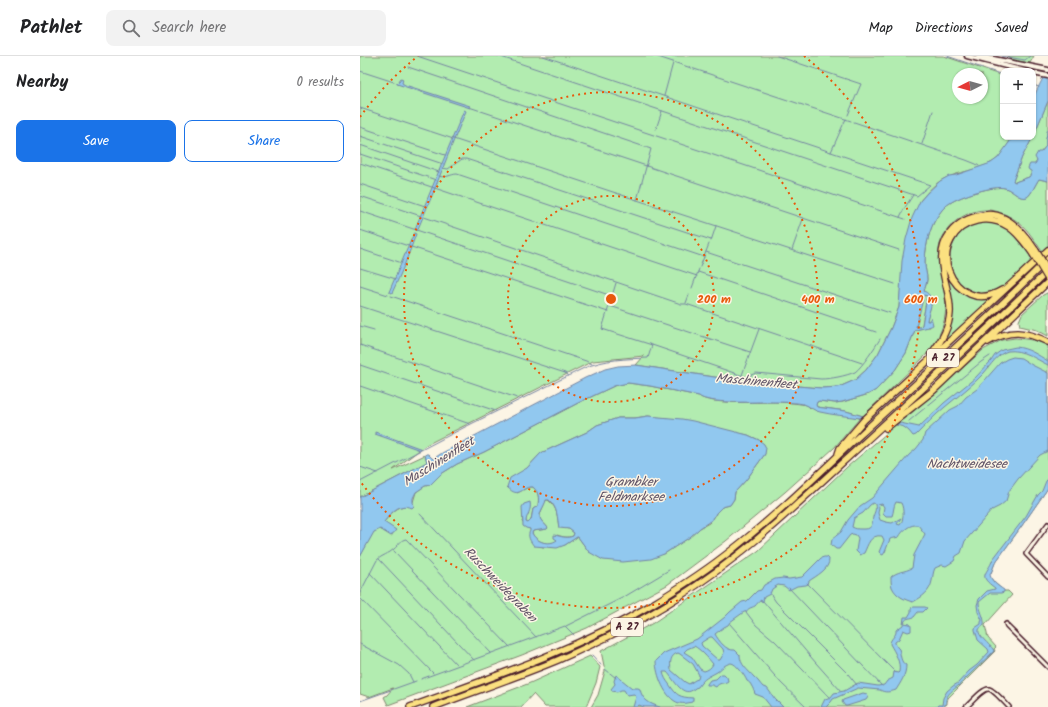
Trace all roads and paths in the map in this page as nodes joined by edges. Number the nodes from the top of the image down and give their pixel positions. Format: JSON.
{"nodes":[{"id":1,"x":967,"y":56,"type":"edge"},
{"id":2,"x":979,"y":56,"type":"edge"},
{"id":3,"x":1003,"y":63,"type":"junction"},
{"id":4,"x":1032,"y":66,"type":"joint"},
{"id":5,"x":1016,"y":68,"type":"edge"},
{"id":6,"x":1047,"y":70,"type":"edge"},
{"id":7,"x":1036,"y":71,"type":"edge"},
{"id":8,"x":1036,"y":73,"type":"edge"},
{"id":9,"x":1046,"y":75,"type":"edge"},
{"id":10,"x":1048,"y":250,"type":"edge"},
{"id":11,"x":1035,"y":253,"type":"junction"},
{"id":12,"x":1048,"y":259,"type":"edge"},
{"id":13,"x":1048,"y":271,"type":"edge"},
{"id":14,"x":1048,"y":279,"type":"edge"},
{"id":15,"x":1014,"y":282,"type":"junction"},
{"id":16,"x":1048,"y":282,"type":"edge"},
{"id":17,"x":1048,"y":342,"type":"edge"},
{"id":18,"x":980,"y":346,"type":"junction"},
{"id":19,"x":921,"y":367,"type":"junction"},
{"id":20,"x":866,"y":441,"type":"junction"},
{"id":21,"x":837,"y":456,"type":"junction"},
{"id":22,"x":1048,"y":524,"type":"edge"},
{"id":23,"x":1048,"y":577,"type":"edge"},
{"id":24,"x":1006,"y":624,"type":"dead end"},
{"id":25,"x":1048,"y":667,"type":"edge"},
{"id":26,"x":410,"y":707,"type":"edge"},
{"id":27,"x":433,"y":707,"type":"edge"},
{"id":28,"x":966,"y":707,"type":"edge"},
{"id":29,"x":1009,"y":707,"type":"edge"}],
"edges":[{"from":1,"to":3,"type":"main road"},
{"from":2,"to":3,"type":"main road"},
{"from":3,"to":4,"type":"main road"},
{"from":3,"to":5,"type":"main road"},
{"from":4,"to":6,"type":"main road"},
{"from":6,"to":7,"type":"main road"},
{"from":8,"to":9,"type":"main road"},
{"from":10,"to":15,"type":"highway"},
{"from":11,"to":13,"type":"highway","bridge":true},
{"from":11,"to":14,"type":"highway","bridge":true},
{"from":11,"to":15,"type":"highway"},
{"from":11,"to":19,"type":"highway"},
{"from":12,"to":21,"type":"highway","number":"A 27"},
{"from":13,"to":20,"type":"highway","number":"A 27"},
{"from":15,"to":19,"type":"highway"},
{"from":16,"to":18,"type":"highway"},
{"from":17,"to":18,"type":"highway"},
{"from":18,"to":20,"type":"highway"},
{"from":19,"to":21,"type":"highway"},
{"from":20,"to":27,"type":"highway","number":"A 27"},
{"from":21,"to":26,"type":"highway","number":"A 27"},
{"from":22,"to":23,"type":"street"},
{"from":24,"to":25,"type":"street"},
{"from":28,"to":29,"type":"street"}]}
